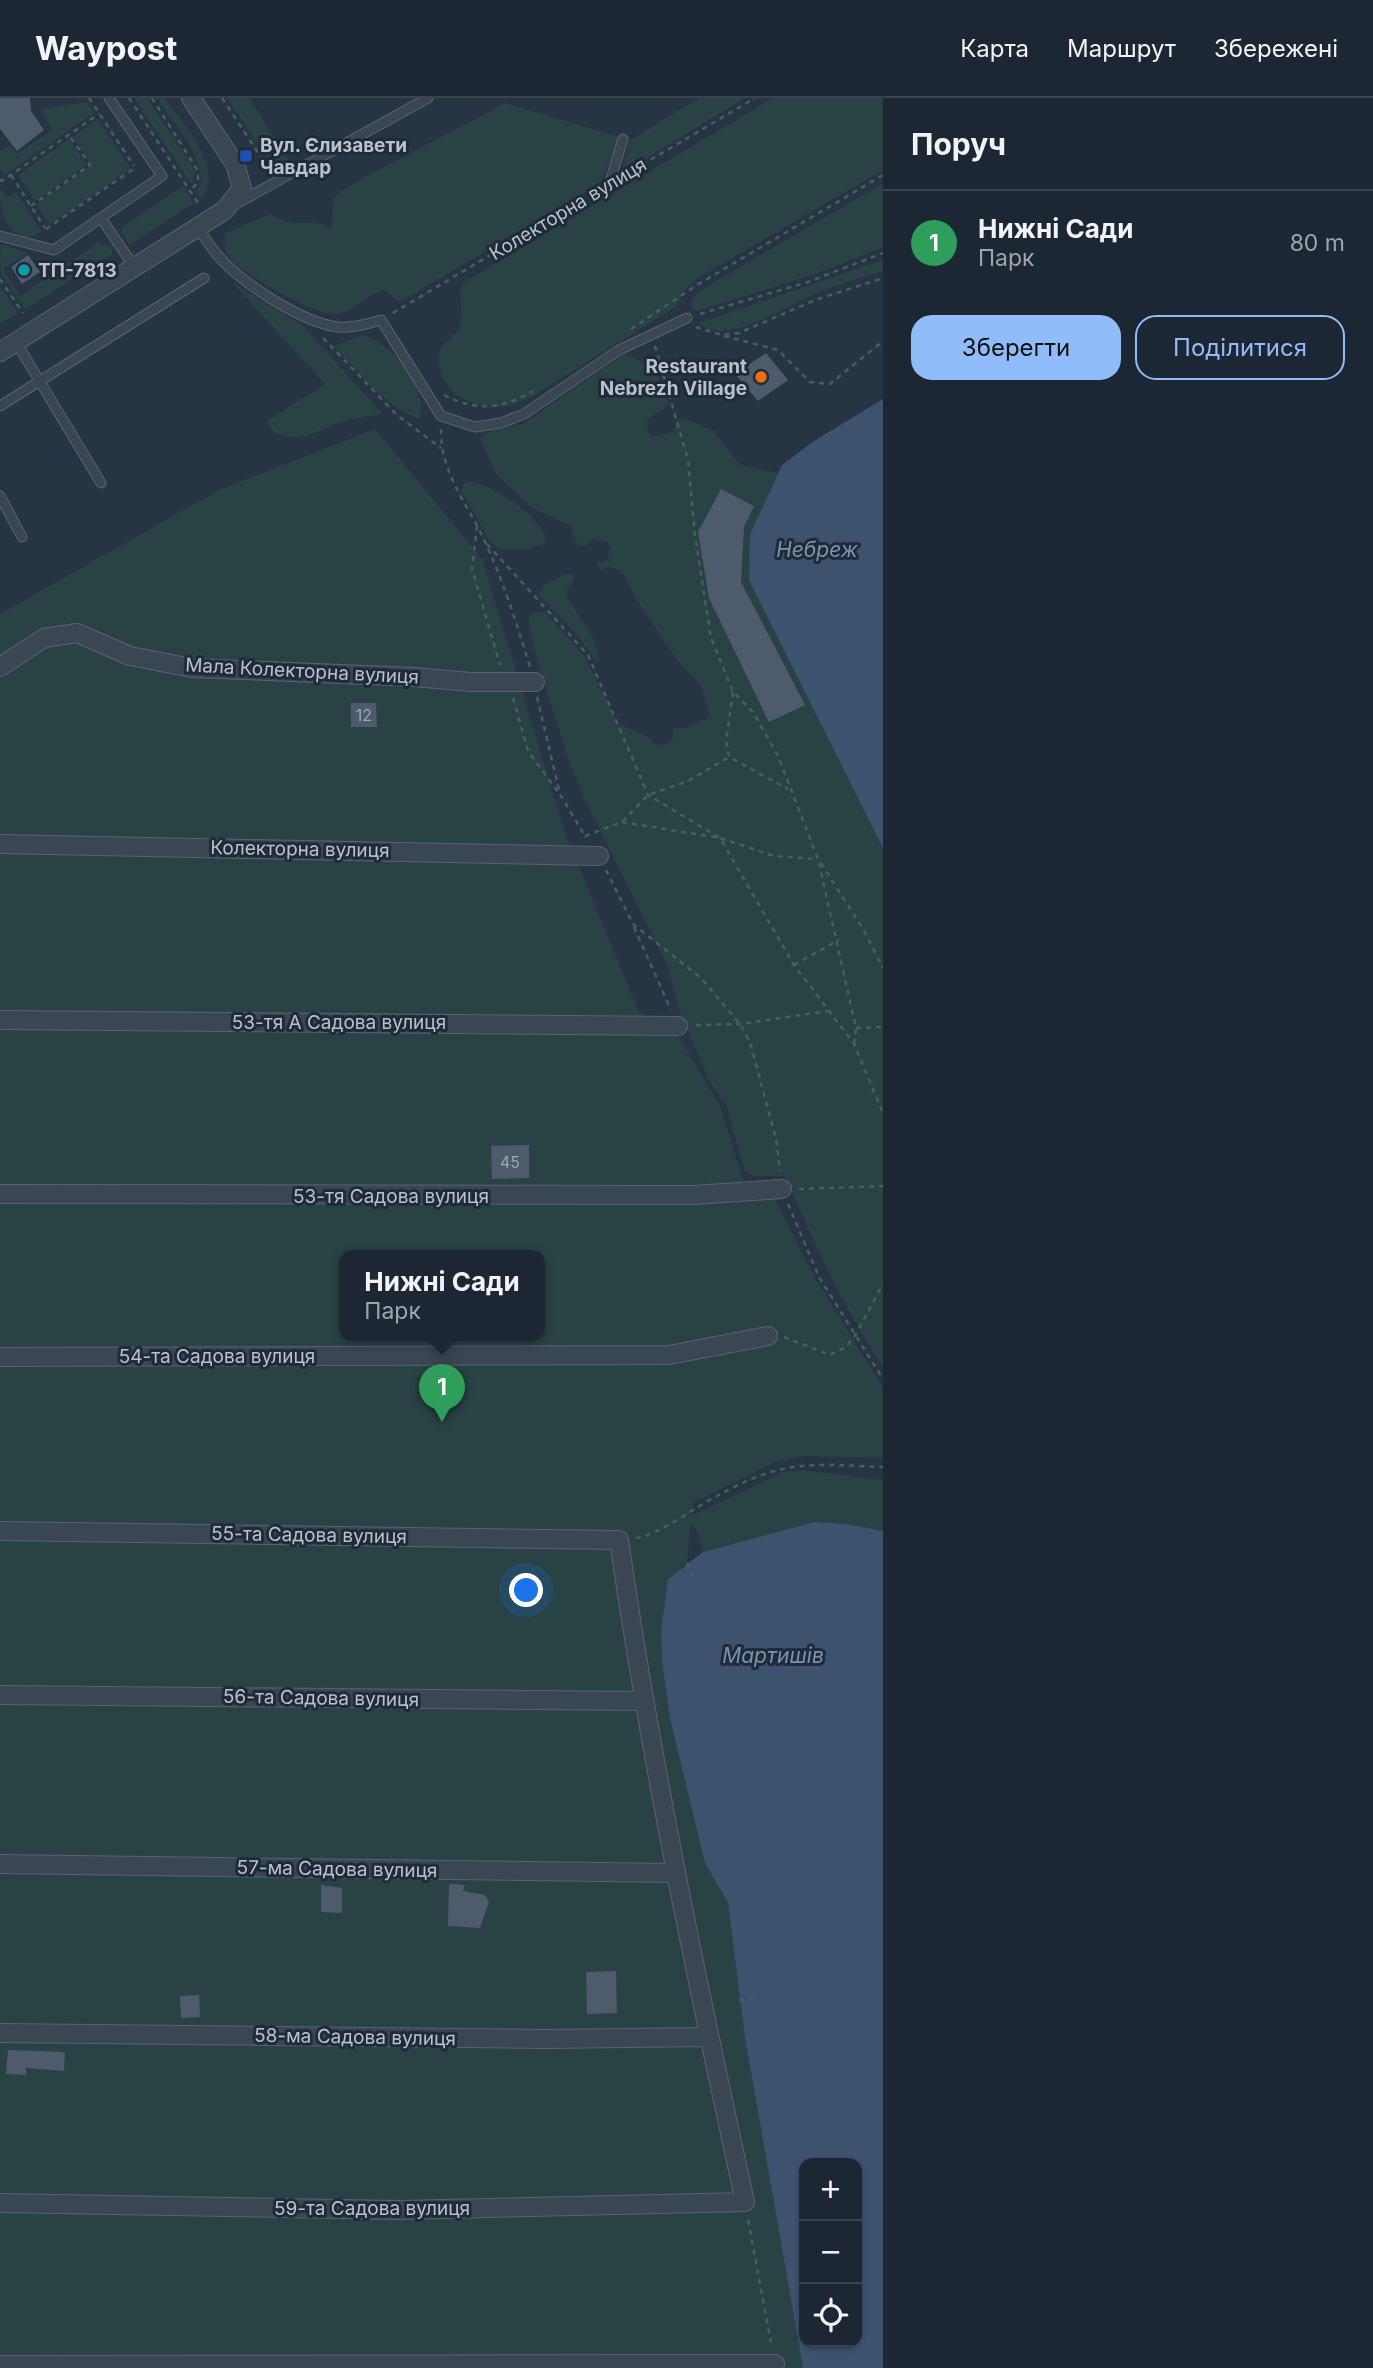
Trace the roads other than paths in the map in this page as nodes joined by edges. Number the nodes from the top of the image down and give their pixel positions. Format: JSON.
{"nodes":[{"id":1,"x":109,"y":98,"type":"edge"},
{"id":2,"x":191,"y":98,"type":"edge"},
{"id":3,"x":428,"y":98,"type":"edge"},
{"id":4,"x":623,"y":139,"type":"dead end"},
{"id":5,"x":609,"y":185,"type":"road end"},
{"id":6,"x":225,"y":210,"type":"junction"},
{"id":7,"x":101,"y":218,"type":"junction"},
{"id":8,"x":198,"y":228,"type":"junction"},
{"id":9,"x":0,"y":236,"type":"edge"},
{"id":10,"x":135,"y":268,"type":"junction"},
{"id":11,"x":204,"y":278,"type":"dead end"},
{"id":12,"x":687,"y":318,"type":"road end"},
{"id":13,"x":16,"y":342,"type":"junction"},
{"id":14,"x":0,"y":352,"type":"edge"},
{"id":15,"x":40,"y":381,"type":"junction"},
{"id":16,"x":0,"y":406,"type":"edge"},
{"id":17,"x":101,"y":483,"type":"dead end"},
{"id":18,"x":0,"y":496,"type":"edge"},
{"id":19,"x":22,"y":537,"type":"dead end"},
{"id":20,"x":0,"y":667,"type":"edge"},
{"id":21,"x":535,"y":682,"type":"road end"},
{"id":22,"x":0,"y":844,"type":"edge"},
{"id":23,"x":600,"y":856,"type":"road end"},
{"id":24,"x":0,"y":1020,"type":"edge"},
{"id":25,"x":678,"y":1026,"type":"road end"},
{"id":26,"x":782,"y":1189,"type":"road end"},
{"id":27,"x":0,"y":1194,"type":"edge"},
{"id":28,"x":768,"y":1336,"type":"road end"},
{"id":29,"x":0,"y":1357,"type":"edge"},
{"id":30,"x":0,"y":1531,"type":"edge"},
{"id":31,"x":0,"y":1695,"type":"edge"},
{"id":32,"x":642,"y":1701,"type":"junction"},
{"id":33,"x":0,"y":1864,"type":"edge"},
{"id":34,"x":674,"y":1873,"type":"junction"},
{"id":35,"x":0,"y":2033,"type":"edge"},
{"id":36,"x":709,"y":2037,"type":"junction"},
{"id":37,"x":0,"y":2203,"type":"edge"},
{"id":38,"x":775,"y":2364,"type":"road end"},
{"id":39,"x":0,"y":2365,"type":"edge"}],
"edges":[{"from":1,"to":7,"type":"lane"},
{"from":2,"to":6,"type":"street"},
{"from":3,"to":6,"type":"lane"},
{"from":4,"to":5,"type":"lane"},
{"from":6,"to":8,"type":"street"},
{"from":7,"to":9,"type":"lane"},
{"from":7,"to":10,"type":"lane"},
{"from":8,"to":10,"type":"street"},
{"from":8,"to":12,"type":"lane"},
{"from":10,"to":13,"type":"street"},
{"from":11,"to":15,"type":"lane"},
{"from":13,"to":14,"type":"street"},
{"from":13,"to":15,"type":"lane"},
{"from":15,"to":16,"type":"lane"},
{"from":15,"to":17,"type":"lane"},
{"from":18,"to":19,"type":"lane"},
{"from":20,"to":21,"type":"street","name":"Мала Колекторна вулиця"},
{"from":22,"to":23,"type":"street","name":"Колекторна вулиця"},
{"from":24,"to":25,"type":"street","name":"53-тя А Садова вулиця"},
{"from":26,"to":27,"type":"street","name":"53-тя Садова вулиця"},
{"from":28,"to":29,"type":"street","name":"54-та Садова вулиця"},
{"from":30,"to":32,"type":"street","name":"55-та Садова вулиця"},
{"from":31,"to":32,"type":"street","name":"56-та Садова вулиця"},
{"from":32,"to":34,"type":"street"},
{"from":33,"to":34,"type":"street","name":"57-ма Садова вулиця"},
{"from":34,"to":36,"type":"street"},
{"from":35,"to":36,"type":"street","name":"58-ма Садова вулиця"},
{"from":36,"to":37,"type":"street","name":"59-та Садова вулиця"},
{"from":38,"to":39,"type":"street"}]}
